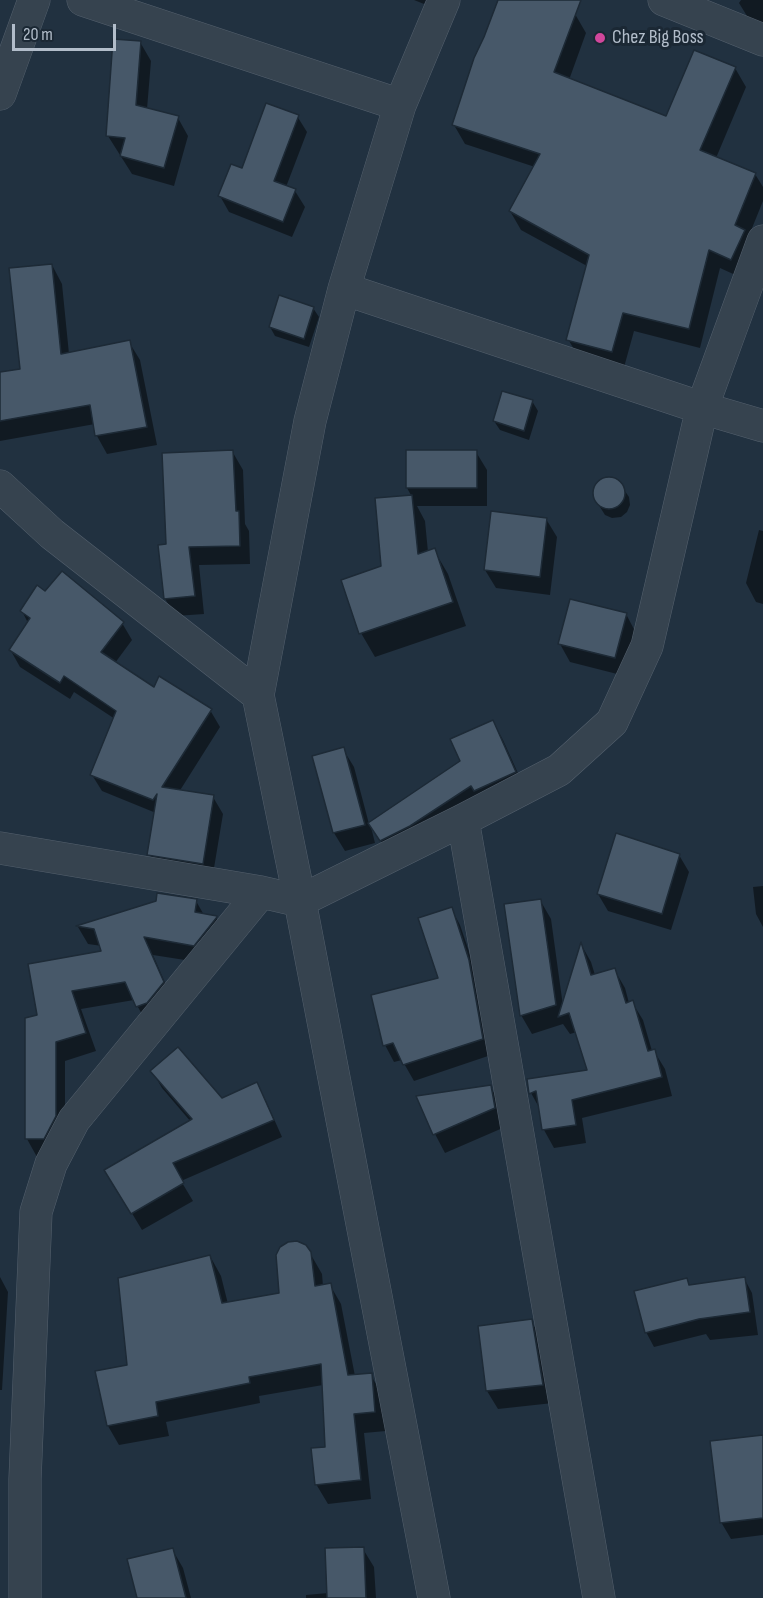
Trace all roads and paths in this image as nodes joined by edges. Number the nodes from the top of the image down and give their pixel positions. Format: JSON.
{"nodes":[{"id":1,"x":34,"y":0,"type":"edge"},
{"id":2,"x":82,"y":0,"type":"edge"},
{"id":3,"x":444,"y":0,"type":"edge"},
{"id":4,"x":664,"y":0,"type":"edge"},
{"id":5,"x":763,"y":40,"type":"edge"},
{"id":6,"x":0,"y":94,"type":"edge"},
{"id":7,"x":400,"y":105,"type":"junction"},
{"id":8,"x":763,"y":241,"type":"edge"},
{"id":9,"x":344,"y":289,"type":"junction"},
{"id":10,"x":702,"y":408,"type":"junction"},
{"id":11,"x":763,"y":426,"type":"edge"},
{"id":12,"x":0,"y":486,"type":"edge"},
{"id":13,"x":258,"y":695,"type":"junction"},
{"id":14,"x":463,"y":820,"type":"junction"},
{"id":15,"x":0,"y":848,"type":"edge"},
{"id":16,"x":261,"y":892,"type":"junction"},
{"id":17,"x":300,"y":901,"type":"junction"},
{"id":18,"x":13,"y":1481,"type":"edge"},
{"id":19,"x":25,"y":1598,"type":"edge"},
{"id":20,"x":434,"y":1598,"type":"edge"},
{"id":21,"x":599,"y":1598,"type":"edge"}],
"edges":[{"from":1,"to":6,"type":"street"},
{"from":2,"to":7,"type":"street"},
{"from":3,"to":7,"type":"street"},
{"from":4,"to":5,"type":"street"},
{"from":7,"to":9,"type":"street"},
{"from":8,"to":10,"type":"street"},
{"from":9,"to":10,"type":"street"},
{"from":9,"to":13,"type":"street"},
{"from":10,"to":11,"type":"street"},
{"from":10,"to":14,"type":"street"},
{"from":12,"to":13,"type":"street"},
{"from":13,"to":17,"type":"street"},
{"from":14,"to":17,"type":"street"},
{"from":14,"to":21,"type":"street"},
{"from":15,"to":16,"type":"street"},
{"from":16,"to":17,"type":"street"},
{"from":16,"to":18,"type":"street"},
{"from":17,"to":20,"type":"street"},
{"from":18,"to":19,"type":"street"}]}
